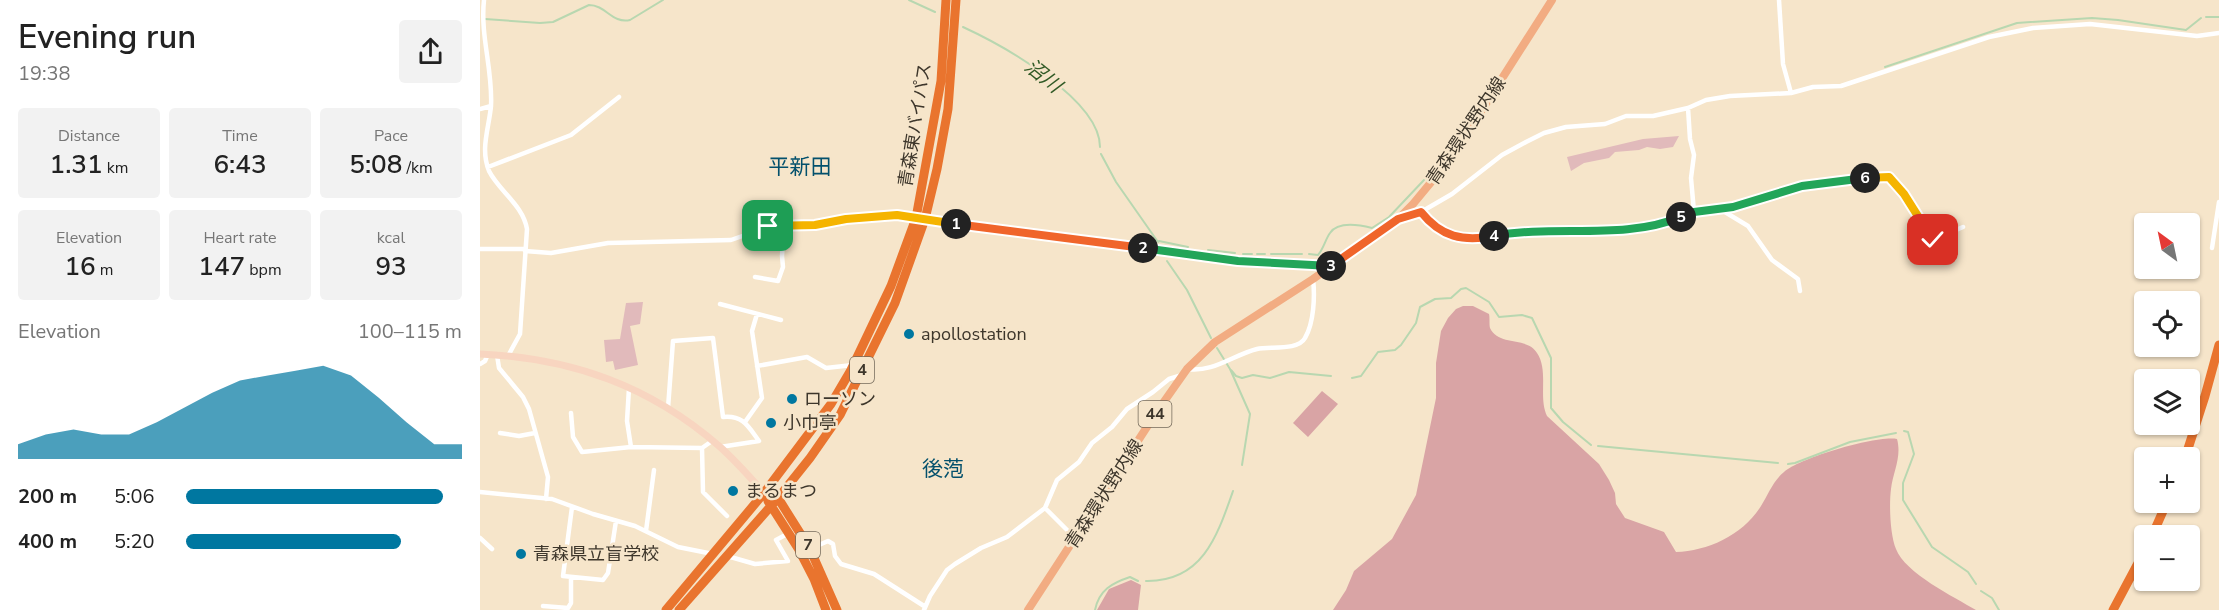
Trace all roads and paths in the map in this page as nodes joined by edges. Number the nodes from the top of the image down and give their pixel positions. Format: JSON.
{"nodes":[{"id":1,"x":484,"y":0,"type":"edge"},
{"id":2,"x":946,"y":0,"type":"edge"},
{"id":3,"x":956,"y":0,"type":"edge"},
{"id":4,"x":1552,"y":0,"type":"edge"},
{"id":5,"x":1779,"y":0,"type":"edge"},
{"id":6,"x":2219,"y":33,"type":"edge"},
{"id":7,"x":480,"y":74,"type":"edge"},
{"id":8,"x":489,"y":74,"type":"junction"},
{"id":9,"x":1791,"y":93,"type":"junction"},
{"id":10,"x":619,"y":97,"type":"dead end"},
{"id":11,"x":490,"y":106,"type":"junction"},
{"id":12,"x":1688,"y":108,"type":"junction"},
{"id":13,"x":480,"y":109,"type":"edge"},
{"id":14,"x":482,"y":156,"type":"edge"},
{"id":15,"x":488,"y":167,"type":"junction"},
{"id":16,"x":2219,"y":202,"type":"edge"},
{"id":17,"x":1720,"y":209,"type":"junction"},
{"id":18,"x":1421,"y":212,"type":"junction"},
{"id":19,"x":1694,"y":212,"type":"junction"},
{"id":20,"x":921,"y":219,"type":"junction"},
{"id":21,"x":1398,"y":219,"type":"junction"},
{"id":22,"x":784,"y":225,"type":"junction"},
{"id":23,"x":1964,"y":227,"type":"dead end"},
{"id":24,"x":2212,"y":248,"type":"dead end"},
{"id":25,"x":480,"y":249,"type":"edge"},
{"id":26,"x":525,"y":250,"type":"junction"},
{"id":27,"x":1331,"y":266,"type":"junction"},
{"id":28,"x":755,"y":277,"type":"dead end"},
{"id":29,"x":1313,"y":279,"type":"junction"},
{"id":30,"x":1800,"y":291,"type":"dead end"},
{"id":31,"x":720,"y":304,"type":"dead end"},
{"id":32,"x":757,"y":314,"type":"junction"},
{"id":33,"x":781,"y":320,"type":"dead end"},
{"id":34,"x":2219,"y":345,"type":"edge"},
{"id":35,"x":484,"y":354,"type":"edge"},
{"id":36,"x":497,"y":355,"type":"junction"},
{"id":37,"x":508,"y":356,"type":"junction"},
{"id":38,"x":480,"y":364,"type":"edge"},
{"id":39,"x":853,"y":365,"type":"junction"},
{"id":40,"x":757,"y":366,"type":"junction"},
{"id":41,"x":1185,"y":372,"type":"junction"},
{"id":42,"x":629,"y":388,"type":"junction"},
{"id":43,"x":668,"y":408,"type":"junction"},
{"id":44,"x":571,"y":413,"type":"dead end"},
{"id":45,"x":745,"y":422,"type":"junction"},
{"id":46,"x":500,"y":433,"type":"dead end"},
{"id":47,"x":535,"y":433,"type":"junction"},
{"id":48,"x":712,"y":441,"type":"junction"},
{"id":49,"x":631,"y":447,"type":"junction"},
{"id":50,"x":720,"y":447,"type":"junction"},
{"id":51,"x":2189,"y":447,"type":"edge"},
{"id":52,"x":702,"y":448,"type":"junction"},
{"id":53,"x":654,"y":470,"type":"dead end"},
{"id":54,"x":480,"y":492,"type":"edge"},
{"id":55,"x":764,"y":492,"type":"junction"},
{"id":56,"x":777,"y":498,"type":"junction"},
{"id":57,"x":546,"y":499,"type":"junction"},
{"id":58,"x":770,"y":506,"type":"junction"},
{"id":59,"x":572,"y":507,"type":"junction"},
{"id":60,"x":1045,"y":508,"type":"junction"},
{"id":61,"x":727,"y":516,"type":"dead end"},
{"id":62,"x":616,"y":521,"type":"junction"},
{"id":63,"x":646,"y":531,"type":"junction"},
{"id":64,"x":789,"y":533,"type":"junction"},
{"id":65,"x":480,"y":538,"type":"edge"},
{"id":66,"x":1075,"y":538,"type":"junction"},
{"id":67,"x":492,"y":549,"type":"dead end"},
{"id":68,"x":810,"y":549,"type":"junction"},
{"id":69,"x":713,"y":554,"type":"junction"},
{"id":70,"x":726,"y":556,"type":"junction"},
{"id":71,"x":2134,"y":571,"type":"edge"},
{"id":72,"x":572,"y":578,"type":"junction"},
{"id":73,"x":543,"y":606,"type":"dead end"},
{"id":74,"x":924,"y":608,"type":"edge"},
{"id":75,"x":666,"y":610,"type":"edge"},
{"id":76,"x":679,"y":610,"type":"edge"},
{"id":77,"x":826,"y":610,"type":"edge"},
{"id":78,"x":837,"y":610,"type":"edge"},
{"id":79,"x":1028,"y":610,"type":"edge"},
{"id":80,"x":2113,"y":610,"type":"edge"}],
"edges":[{"from":1,"to":8,"type":"street"},
{"from":2,"to":20,"type":"highway","name":"青森東バイパス","number":"4"},
{"from":3,"to":20,"type":"highway","name":"青森東バイパス","number":"4"},
{"from":4,"to":21,"type":"main road","name":"青森環状野内線","number":"44"},
{"from":5,"to":9,"type":"street"},
{"from":6,"to":9,"type":"street"},
{"from":7,"to":8,"type":"street"},
{"from":8,"to":11,"type":"street"},
{"from":9,"to":12,"type":"street"},
{"from":10,"to":15,"type":"street"},
{"from":11,"to":13,"type":"street"},
{"from":11,"to":14,"type":"street"},
{"from":12,"to":18,"type":"street"},
{"from":12,"to":19,"type":"street"},
{"from":14,"to":15,"type":"street"},
{"from":15,"to":26,"type":"street"},
{"from":16,"to":24,"type":"street"},
{"from":17,"to":19,"type":"street"},
{"from":17,"to":23,"type":"street"},
{"from":17,"to":30,"type":"street"},
{"from":18,"to":19,"type":"street"},
{"from":18,"to":21,"type":"street"},
{"from":20,"to":22,"type":"street"},
{"from":20,"to":27,"type":"street"},
{"from":20,"to":39,"type":"highway","name":"青森東バイパス","number":"4"},
{"from":20,"to":56,"type":"highway","name":"青森東バイパス","number":"4"},
{"from":21,"to":27,"type":"main road","name":"青森環状野内線","number":"44"},
{"from":22,"to":26,"type":"street"},
{"from":22,"to":28,"type":"street"},
{"from":25,"to":26,"type":"street"},
{"from":26,"to":37,"type":"street"},
{"from":27,"to":29,"type":"main road","name":"青森環状野内線","number":"44"},
{"from":29,"to":41,"type":"main road","name":"青森環状野内線","number":"44"},
{"from":29,"to":41,"type":"street"},
{"from":31,"to":32,"type":"street"},
{"from":32,"to":33,"type":"street"},
{"from":32,"to":40,"type":"street"},
{"from":34,"to":51,"type":"highway"},
{"from":35,"to":36,"type":"street"},
{"from":35,"to":38,"type":"street"},
{"from":36,"to":37,"type":"street"},
{"from":36,"to":47,"type":"street"},
{"from":37,"to":42,"type":"street"},
{"from":39,"to":40,"type":"street"},
{"from":39,"to":55,"type":"highway","name":"青森東バイパス","number":"4"},
{"from":40,"to":45,"type":"street"},
{"from":41,"to":60,"type":"street"},
{"from":41,"to":66,"type":"main road","name":"青森環状野内線","number":"44"},
{"from":42,"to":43,"type":"street"},
{"from":42,"to":49,"type":"street"},
{"from":43,"to":45,"type":"street"},
{"from":43,"to":48,"type":"street"},
{"from":44,"to":49,"type":"street"},
{"from":45,"to":50,"type":"street"},
{"from":46,"to":47,"type":"street"},
{"from":47,"to":57,"type":"street"},
{"from":48,"to":50,"type":"street"},
{"from":48,"to":52,"type":"street"},
{"from":49,"to":52,"type":"street"},
{"from":50,"to":55,"type":"street"},
{"from":52,"to":61,"type":"street"},
{"from":53,"to":63,"type":"street"},
{"from":54,"to":57,"type":"street"},
{"from":55,"to":56,"type":"highway"},
{"from":55,"to":58,"type":"highway","number":"7"},
{"from":55,"to":69,"type":"highway","name":"青森東バイパス","number":"4"},
{"from":56,"to":58,"type":"highway","name":"青森東バイパス","number":"4"},
{"from":56,"to":68,"type":"highway","number":"7"},
{"from":57,"to":59,"type":"street"},
{"from":58,"to":64,"type":"highway","number":"7"},
{"from":58,"to":70,"type":"highway","name":"青森東バイパス","number":"4"},
{"from":59,"to":62,"type":"street"},
{"from":59,"to":72,"type":"street"},
{"from":60,"to":66,"type":"street"},
{"from":60,"to":74,"type":"street"},
{"from":62,"to":63,"type":"street"},
{"from":62,"to":72,"type":"street"},
{"from":63,"to":69,"type":"street"},
{"from":64,"to":70,"type":"street"},
{"from":64,"to":77,"type":"highway","number":"7"},
{"from":65,"to":67,"type":"street"},
{"from":66,"to":79,"type":"main road","name":"青森環状野内線","number":"44"},
{"from":68,"to":74,"type":"street"},
{"from":68,"to":78,"type":"highway","number":"7"},
{"from":69,"to":75,"type":"highway","name":"青森東バイパス","number":"4"},
{"from":70,"to":76,"type":"highway","name":"青森東バイパス","number":"4"},
{"from":71,"to":80,"type":"highway"},
{"from":72,"to":73,"type":"street"}]}
